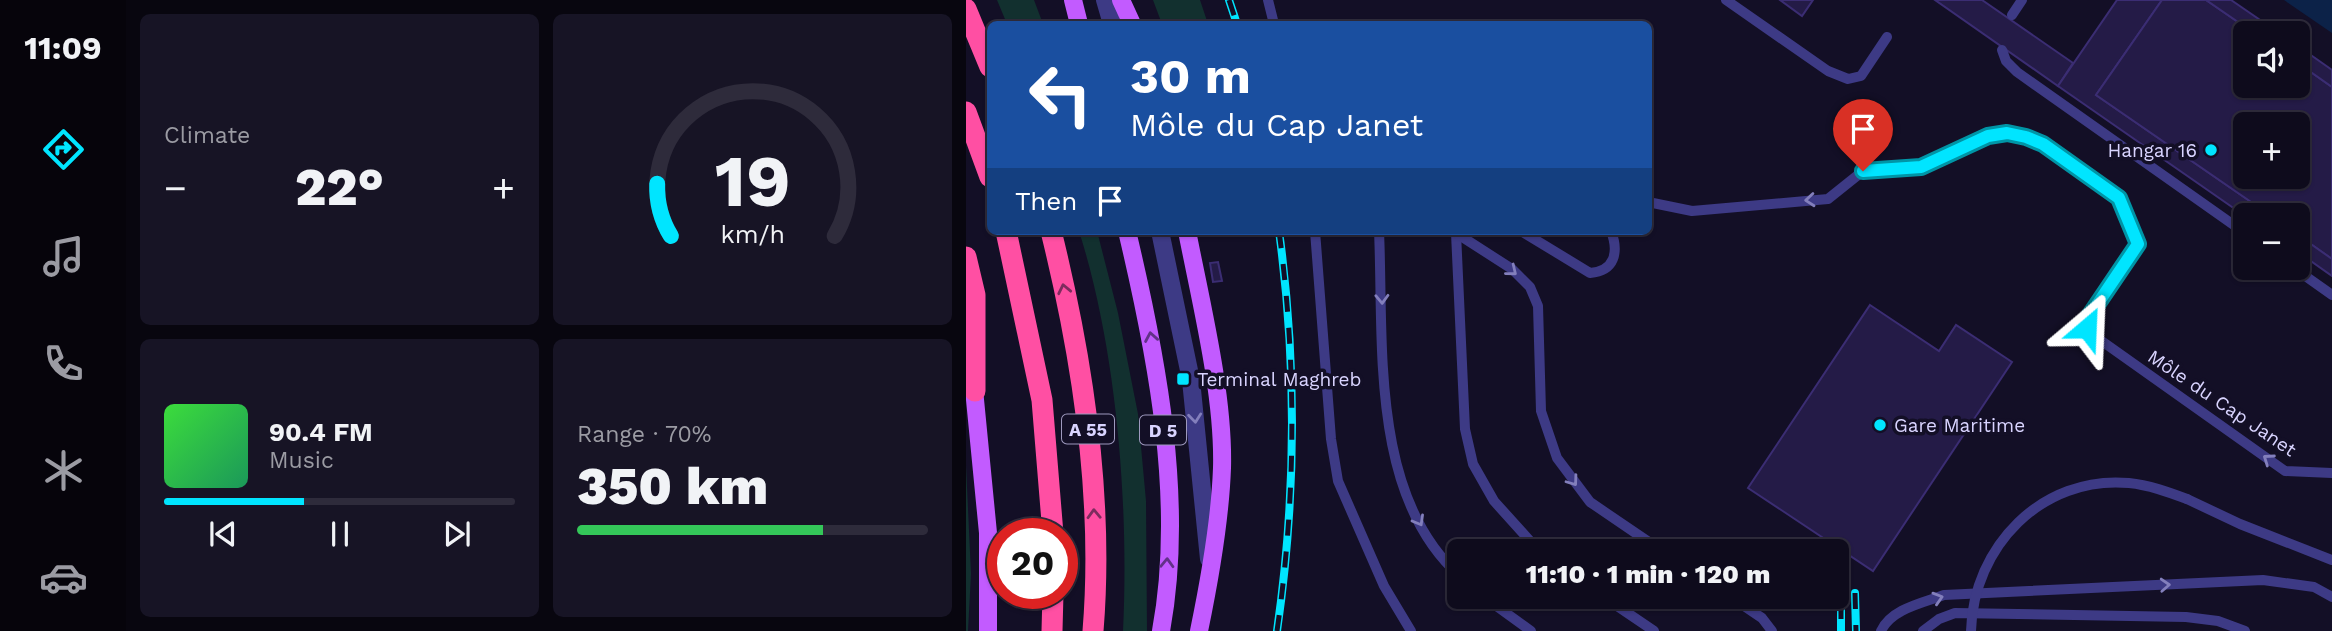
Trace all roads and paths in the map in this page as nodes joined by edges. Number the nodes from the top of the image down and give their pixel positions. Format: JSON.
{"nodes":[{"id":1,"x":1073,"y":0,"type":"edge"},
{"id":2,"x":1105,"y":0,"type":"edge"},
{"id":3,"x":1268,"y":0,"type":"edge"},
{"id":4,"x":1726,"y":0,"type":"edge"},
{"id":5,"x":2022,"y":0,"type":"edge"},
{"id":6,"x":966,"y":9,"type":"edge"},
{"id":7,"x":2012,"y":15,"type":"dead end"},
{"id":8,"x":1078,"y":21,"type":"edge"},
{"id":9,"x":1111,"y":21,"type":"edge"},
{"id":10,"x":1273,"y":21,"type":"edge"},
{"id":11,"x":1887,"y":37,"type":"dead end"},
{"id":12,"x":2002,"y":50,"type":"dead end"},
{"id":13,"x":987,"y":60,"type":"edge"},
{"id":14,"x":966,"y":112,"type":"edge"},
{"id":15,"x":987,"y":169,"type":"edge"},
{"id":16,"x":1652,"y":203,"type":"edge"},
{"id":17,"x":2233,"y":225,"type":"edge"},
{"id":18,"x":1007,"y":235,"type":"edge"},
{"id":19,"x":1052,"y":235,"type":"edge"},
{"id":20,"x":1128,"y":235,"type":"edge"},
{"id":21,"x":1161,"y":235,"type":"edge"},
{"id":22,"x":1188,"y":235,"type":"edge"},
{"id":23,"x":1315,"y":235,"type":"edge"},
{"id":24,"x":1379,"y":235,"type":"edge"},
{"id":25,"x":1454,"y":235,"type":"edge"},
{"id":26,"x":1459,"y":235,"type":"edge"},
{"id":27,"x":1528,"y":235,"type":"edge"},
{"id":28,"x":1612,"y":235,"type":"edge"},
{"id":29,"x":966,"y":257,"type":"edge"},
{"id":30,"x":2310,"y":279,"type":"edge"},
{"id":31,"x":2332,"y":295,"type":"edge"},
{"id":32,"x":966,"y":341,"type":"edge"},
{"id":33,"x":975,"y":391,"type":"junction"},
{"id":34,"x":2332,"y":473,"type":"edge"},
{"id":35,"x":1052,"y":518,"type":"edge"},
{"id":36,"x":1528,"y":539,"type":"edge"},
{"id":37,"x":1644,"y":539,"type":"edge"},
{"id":38,"x":1447,"y":559,"type":"edge"},
{"id":39,"x":2332,"y":559,"type":"edge"},
{"id":40,"x":1211,"y":574,"type":"junction"},
{"id":41,"x":2332,"y":597,"type":"edge"},
{"id":42,"x":1053,"y":609,"type":"edge"},
{"id":43,"x":1501,"y":609,"type":"edge"},
{"id":44,"x":1622,"y":609,"type":"edge"},
{"id":45,"x":1749,"y":609,"type":"edge"},
{"id":46,"x":988,"y":631,"type":"edge"},
{"id":47,"x":1052,"y":631,"type":"edge"},
{"id":48,"x":1093,"y":631,"type":"edge"},
{"id":49,"x":1161,"y":631,"type":"edge"},
{"id":50,"x":1199,"y":631,"type":"edge"},
{"id":51,"x":1411,"y":631,"type":"edge"},
{"id":52,"x":1531,"y":631,"type":"edge"},
{"id":53,"x":1654,"y":631,"type":"edge"},
{"id":54,"x":1772,"y":631,"type":"edge"},
{"id":55,"x":1881,"y":631,"type":"edge"},
{"id":56,"x":1923,"y":631,"type":"edge"},
{"id":57,"x":1971,"y":631,"type":"edge"},
{"id":58,"x":2245,"y":631,"type":"edge"}],
"edges":[{"from":1,"to":8,"type":"main road"},
{"from":2,"to":9,"type":"street"},
{"from":3,"to":10,"type":"lane"},
{"from":4,"to":11,"type":"lane"},
{"from":5,"to":7,"type":"lane"},
{"from":6,"to":13,"type":"highway"},
{"from":12,"to":17,"type":"lane"},
{"from":14,"to":15,"type":"highway"},
{"from":34,"to":16,"type":"lane","name":"Môle du Cap Janet","one_way":true},
{"from":18,"to":35,"type":"highway","number":"A 55"},
{"from":48,"to":19,"type":"highway","number":"A 55","one_way":true},
{"from":49,"to":20,"type":"main road","number":"D 5","one_way":true},
{"from":21,"to":40,"type":"street","one_way":true},
{"from":22,"to":40,"type":"main road"},
{"from":23,"to":51,"type":"lane"},
{"from":24,"to":38,"type":"lane","one_way":true},
{"from":25,"to":36,"type":"lane"},
{"from":26,"to":37,"type":"lane","one_way":true},
{"from":27,"to":28,"type":"lane"},
{"from":29,"to":33,"type":"highway"},
{"from":30,"to":31,"type":"lane"},
{"from":32,"to":33,"type":"main road"},
{"from":33,"to":46,"type":"main road"},
{"from":39,"to":57,"type":"lane","bridge":true},
{"from":40,"to":50,"type":"main road"},
{"from":55,"to":41,"type":"lane","one_way":true},
{"from":42,"to":47,"type":"highway"},
{"from":43,"to":52,"type":"lane"},
{"from":44,"to":53,"type":"lane"},
{"from":45,"to":54,"type":"lane"},
{"from":56,"to":58,"type":"lane"}]}
